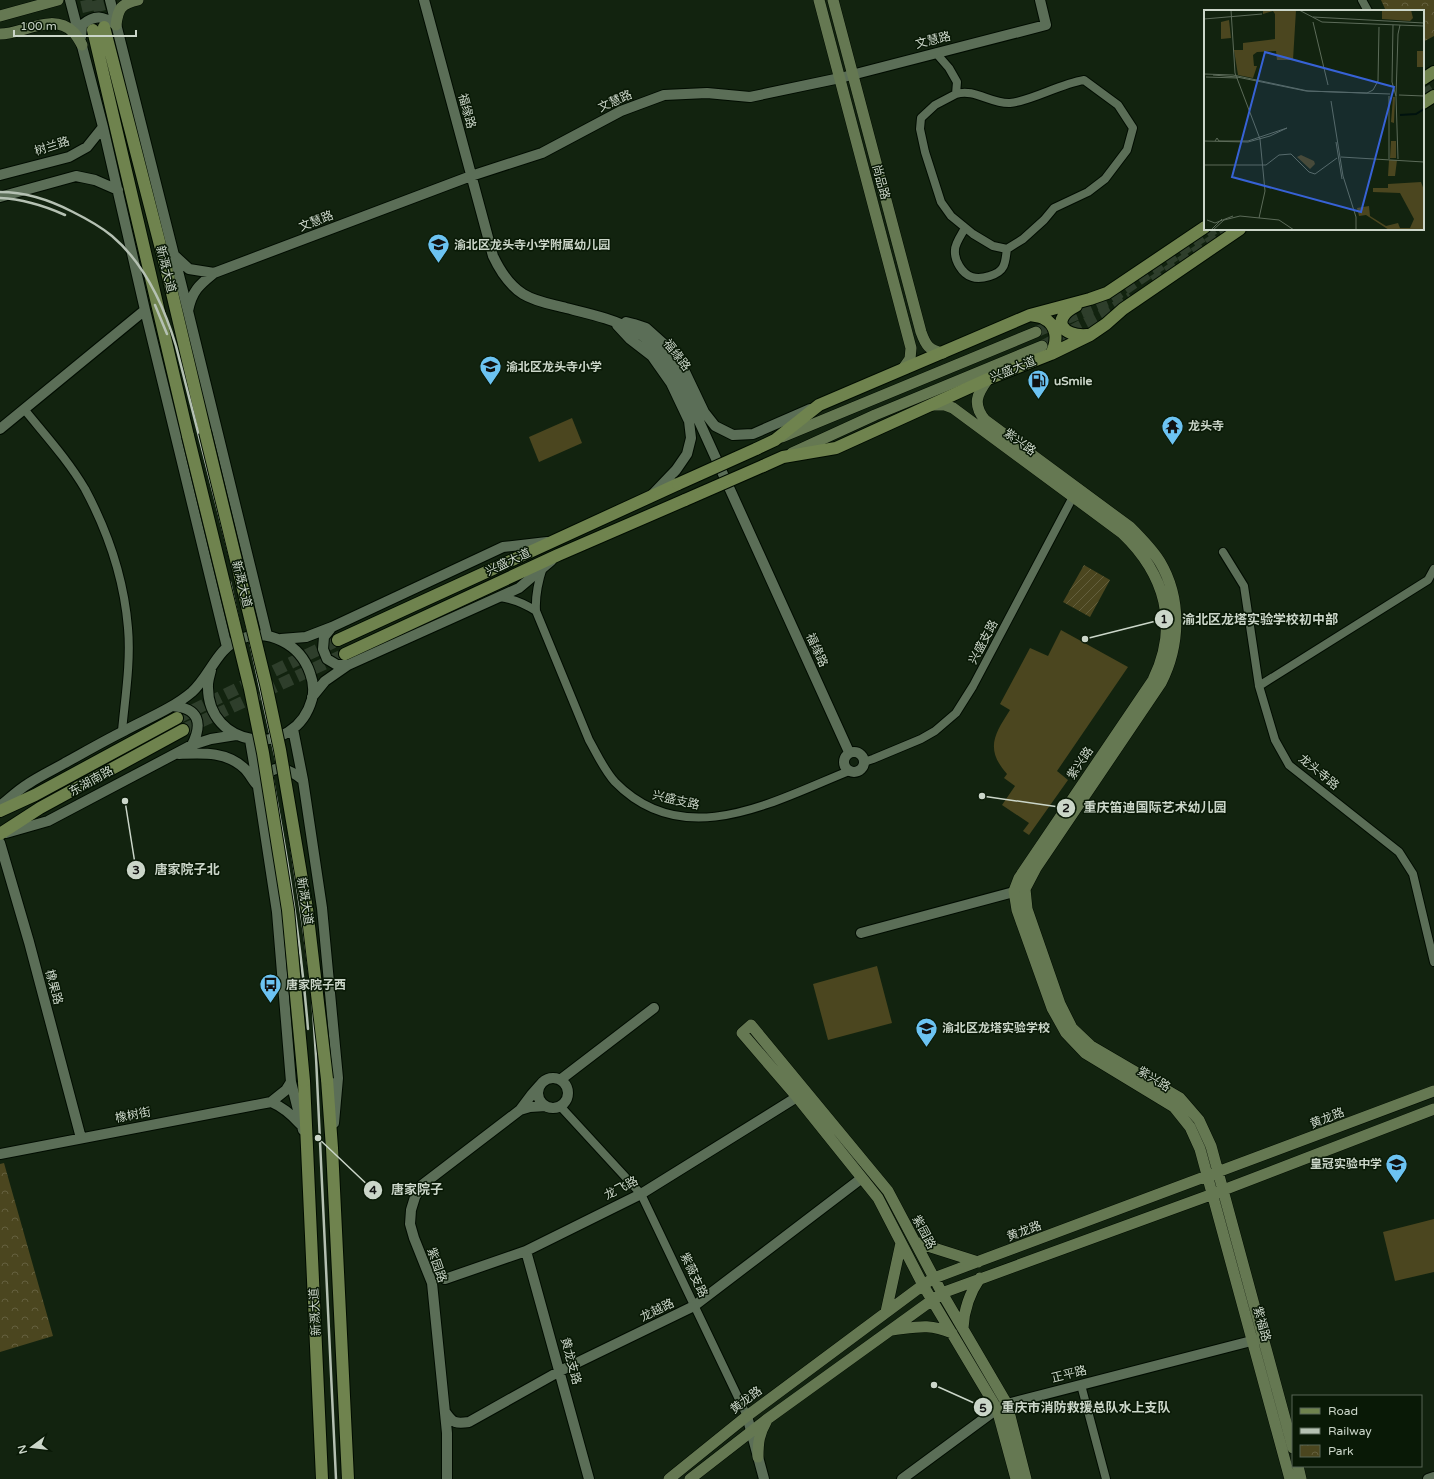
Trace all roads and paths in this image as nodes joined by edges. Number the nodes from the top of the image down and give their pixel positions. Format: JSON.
{"nodes":[{"id":1,"x":58,"y":0,"type":"edge"},
{"id":2,"x":70,"y":0,"type":"edge"},
{"id":3,"x":110,"y":0,"type":"edge"},
{"id":4,"x":138,"y":0,"type":"edge"},
{"id":5,"x":424,"y":0,"type":"edge"},
{"id":6,"x":819,"y":0,"type":"edge"},
{"id":7,"x":832,"y":0,"type":"edge"},
{"id":8,"x":1040,"y":0,"type":"edge"},
{"id":9,"x":1362,"y":0,"type":"edge"},
{"id":10,"x":1367,"y":10,"type":"edge"},
{"id":11,"x":0,"y":16,"type":"edge"},
{"id":12,"x":104,"y":27,"type":"junction"},
{"id":13,"x":0,"y":34,"type":"edge"},
{"id":14,"x":82,"y":44,"type":"junction"},
{"id":15,"x":936,"y":53,"type":"junction"},
{"id":16,"x":1434,"y":72,"type":"edge"},
{"id":17,"x":852,"y":74,"type":"junction"},
{"id":18,"x":840,"y":78,"type":"junction"},
{"id":19,"x":1424,"y":78,"type":"edge"},
{"id":20,"x":956,"y":94,"type":"junction"},
{"id":21,"x":1434,"y":96,"type":"edge"},
{"id":22,"x":1424,"y":102,"type":"edge"},
{"id":23,"x":103,"y":127,"type":"junction"},
{"id":24,"x":0,"y":175,"type":"edge"},
{"id":25,"x":471,"y":176,"type":"junction"},
{"id":26,"x":118,"y":190,"type":"junction"},
{"id":27,"x":0,"y":197,"type":"edge"},
{"id":28,"x":965,"y":228,"type":"junction"},
{"id":29,"x":1204,"y":228,"type":"edge"},
{"id":30,"x":1239,"y":230,"type":"edge"},
{"id":31,"x":1007,"y":249,"type":"junction"},
{"id":32,"x":174,"y":256,"type":"junction"},
{"id":33,"x":214,"y":273,"type":"junction"},
{"id":34,"x":1090,"y":300,"type":"junction"},
{"id":35,"x":145,"y":310,"type":"junction"},
{"id":36,"x":188,"y":311,"type":"junction"},
{"id":37,"x":1030,"y":315,"type":"junction"},
{"id":38,"x":613,"y":321,"type":"junction"},
{"id":39,"x":1036,"y":332,"type":"tunnel mouth"},
{"id":40,"x":1090,"y":335,"type":"junction"},
{"id":41,"x":1047,"y":350,"type":"junction"},
{"id":42,"x":943,"y":353,"type":"junction"},
{"id":43,"x":903,"y":369,"type":"junction"},
{"id":44,"x":988,"y":379,"type":"junction"},
{"id":45,"x":819,"y":405,"type":"junction"},
{"id":46,"x":929,"y":405,"type":"junction"},
{"id":47,"x":24,"y":409,"type":"junction"},
{"id":48,"x":0,"y":428,"type":"edge"},
{"id":49,"x":775,"y":440,"type":"junction"},
{"id":50,"x":783,"y":457,"type":"junction"},
{"id":51,"x":1076,"y":492,"type":"junction"},
{"id":52,"x":651,"y":496,"type":"junction"},
{"id":53,"x":553,"y":541,"type":"junction"},
{"id":54,"x":1223,"y":552,"type":"dead end"},
{"id":55,"x":558,"y":555,"type":"junction"},
{"id":56,"x":544,"y":567,"type":"junction"},
{"id":57,"x":1434,"y":570,"type":"edge"},
{"id":58,"x":254,"y":582,"type":"junction"},
{"id":59,"x":214,"y":593,"type":"junction"},
{"id":60,"x":500,"y":597,"type":"junction"},
{"id":61,"x":536,"y":610,"type":"junction"},
{"id":62,"x":332,"y":627,"type":"junction"},
{"id":63,"x":267,"y":636,"type":"junction"},
{"id":64,"x":281,"y":639,"type":"junction"},
{"id":65,"x":338,"y":640,"type":"tunnel mouth"},
{"id":66,"x":227,"y":647,"type":"junction"},
{"id":67,"x":346,"y":660,"type":"junction"},
{"id":68,"x":211,"y":670,"type":"junction"},
{"id":69,"x":1259,"y":686,"type":"junction"},
{"id":70,"x":312,"y":697,"type":"junction"},
{"id":71,"x":172,"y":706,"type":"junction"},
{"id":72,"x":177,"y":718,"type":"tunnel mouth"},
{"id":73,"x":293,"y":729,"type":"junction"},
{"id":74,"x":183,"y":730,"type":"tunnel mouth"},
{"id":75,"x":122,"y":731,"type":"junction"},
{"id":76,"x":236,"y":735,"type":"junction"},
{"id":77,"x":250,"y":740,"type":"junction"},
{"id":78,"x":192,"y":745,"type":"junction"},
{"id":79,"x":849,"y":752,"type":"junction"},
{"id":80,"x":176,"y":754,"type":"junction"},
{"id":81,"x":864,"y":762,"type":"junction"},
{"id":82,"x":849,"y":771,"type":"junction"},
{"id":83,"x":302,"y":780,"type":"junction"},
{"id":84,"x":258,"y":787,"type":"junction"},
{"id":85,"x":0,"y":806,"type":"edge"},
{"id":86,"x":0,"y":811,"type":"edge"},
{"id":87,"x":0,"y":834,"type":"edge"},
{"id":88,"x":0,"y":843,"type":"edge"},
{"id":89,"x":1020,"y":890,"type":"junction"},
{"id":90,"x":861,"y":934,"type":"dead end"},
{"id":91,"x":1434,"y":962,"type":"edge"},
{"id":92,"x":654,"y":1008,"type":"dead end"},
{"id":93,"x":560,"y":1080,"type":"junction"},
{"id":94,"x":291,"y":1082,"type":"junction"},
{"id":95,"x":540,"y":1084,"type":"junction"},
{"id":96,"x":1434,"y":1091,"type":"edge"},
{"id":97,"x":797,"y":1098,"type":"junction"},
{"id":98,"x":271,"y":1102,"type":"junction"},
{"id":99,"x":546,"y":1106,"type":"junction"},
{"id":100,"x":560,"y":1106,"type":"junction"},
{"id":101,"x":1434,"y":1109,"type":"edge"},
{"id":102,"x":520,"y":1110,"type":"junction"},
{"id":103,"x":302,"y":1126,"type":"junction"},
{"id":104,"x":81,"y":1138,"type":"junction"},
{"id":105,"x":307,"y":1146,"type":"junction"},
{"id":106,"x":332,"y":1148,"type":"junction"},
{"id":107,"x":0,"y":1154,"type":"edge"},
{"id":108,"x":1213,"y":1175,"type":"junction"},
{"id":109,"x":862,"y":1178,"type":"junction"},
{"id":110,"x":1218,"y":1192,"type":"junction"},
{"id":111,"x":641,"y":1194,"type":"junction"},
{"id":112,"x":1195,"y":1200,"type":"junction"},
{"id":113,"x":1218,"y":1213,"type":"junction"},
{"id":114,"x":915,"y":1242,"type":"junction"},
{"id":115,"x":901,"y":1243,"type":"junction"},
{"id":116,"x":526,"y":1250,"type":"junction"},
{"id":117,"x":978,"y":1262,"type":"junction"},
{"id":118,"x":427,"y":1269,"type":"junction"},
{"id":119,"x":934,"y":1278,"type":"junction"},
{"id":120,"x":980,"y":1278,"type":"junction"},
{"id":121,"x":445,"y":1279,"type":"junction"},
{"id":122,"x":924,"y":1285,"type":"junction"},
{"id":123,"x":942,"y":1293,"type":"junction"},
{"id":124,"x":932,"y":1299,"type":"junction"},
{"id":125,"x":434,"y":1300,"type":"junction"},
{"id":126,"x":694,"y":1306,"type":"junction"},
{"id":127,"x":886,"y":1312,"type":"junction"},
{"id":128,"x":963,"y":1328,"type":"junction"},
{"id":129,"x":890,"y":1330,"type":"junction"},
{"id":130,"x":952,"y":1333,"type":"junction"},
{"id":131,"x":1258,"y":1339,"type":"junction"},
{"id":132,"x":560,"y":1371,"type":"junction"},
{"id":133,"x":1081,"y":1385,"type":"junction"},
{"id":134,"x":1002,"y":1406,"type":"junction"},
{"id":135,"x":446,"y":1413,"type":"junction"},
{"id":136,"x":746,"y":1416,"type":"junction"},
{"id":137,"x":766,"y":1420,"type":"junction"},
{"id":138,"x":751,"y":1432,"type":"junction"},
{"id":139,"x":1292,"y":1445,"type":"edge"},
{"id":140,"x":758,"y":1457,"type":"junction"},
{"id":141,"x":1298,"y":1467,"type":"edge"},
{"id":142,"x":1434,"y":1477,"type":"edge"},
{"id":143,"x":322,"y":1479,"type":"edge"},
{"id":144,"x":348,"y":1479,"type":"edge"},
{"id":145,"x":447,"y":1479,"type":"edge"},
{"id":146,"x":589,"y":1479,"type":"edge"},
{"id":147,"x":669,"y":1479,"type":"edge"},
{"id":148,"x":690,"y":1479,"type":"edge"},
{"id":149,"x":764,"y":1479,"type":"edge"},
{"id":150,"x":902,"y":1479,"type":"edge"},
{"id":151,"x":1016,"y":1479,"type":"edge"},
{"id":152,"x":1026,"y":1479,"type":"edge"},
{"id":153,"x":1106,"y":1479,"type":"edge"},
{"id":154,"x":1290,"y":1479,"type":"edge"},
{"id":155,"x":1301,"y":1479,"type":"edge"},
{"id":156,"x":1428,"y":1479,"type":"edge"}],
"edges":[{"from":1,"to":11,"type":"main road"},
{"from":2,"to":14,"type":"street"},
{"from":3,"to":12,"type":"street","name":"新溉大道"},
{"from":4,"to":12,"type":"main road"},
{"from":5,"to":25,"type":"street","name":"福缘路"},
{"from":6,"to":18,"type":"main road","name":"尚品路"},
{"from":7,"to":17,"type":"main road","name":"尚品路"},
{"from":8,"to":15,"type":"street","name":"文慧路"},
{"from":9,"to":10,"type":"street"},
{"from":12,"to":14,"type":"street"},
{"from":12,"to":32,"type":"street","name":"新溉大道"},
{"from":12,"to":105,"type":"main road","name":"新溉大道","bridge":true},
{"from":12,"to":106,"type":"main road","name":"新溉大道","bridge":true},
{"from":13,"to":14,"type":"main road"},
{"from":14,"to":23,"type":"street"},
{"from":15,"to":17,"type":"street","name":"文慧路"},
{"from":15,"to":20,"type":"street"},
{"from":16,"to":19,"type":"main road"},
{"from":17,"to":18,"type":"street","name":"文慧路"},
{"from":17,"to":42,"type":"main road","name":"尚品路"},
{"from":18,"to":25,"type":"street","name":"文慧路"},
{"from":18,"to":43,"type":"main road","name":"尚品路"},
{"from":20,"to":28,"type":"street"},
{"from":20,"to":31,"type":"street"},
{"from":21,"to":22,"type":"main road"},
{"from":23,"to":24,"type":"street","name":"树兰路"},
{"from":23,"to":26,"type":"street"},
{"from":25,"to":33,"type":"street","name":"文慧路"},
{"from":25,"to":38,"type":"street","name":"福缘路"},
{"from":26,"to":27,"type":"street"},
{"from":26,"to":35,"type":"street"},
{"from":28,"to":31,"type":"street"},
{"from":28,"to":31,"type":"street"},
{"from":29,"to":34,"type":"main road"},
{"from":30,"to":40,"type":"main road","name":"兴盛大道"},
{"from":32,"to":33,"type":"street"},
{"from":32,"to":36,"type":"street","name":"新溉大道"},
{"from":33,"to":36,"type":"street"},
{"from":34,"to":37,"type":"main road"},
{"from":34,"to":40,"type":"main road"},
{"from":35,"to":47,"type":"street"},
{"from":35,"to":59,"type":"street"},
{"from":36,"to":58,"type":"street","name":"新溉大道"},
{"from":37,"to":41,"type":"main road"},
{"from":37,"to":42,"type":"main road"},
{"from":38,"to":45,"type":"street"},
{"from":38,"to":52,"type":"street"},
{"from":38,"to":79,"type":"street","name":"福缘路"},
{"from":39,"to":49,"type":"main road"},
{"from":40,"to":41,"type":"main road","name":"兴盛大道"},
{"from":41,"to":44,"type":"main road","name":"兴盛大道"},
{"from":41,"to":50,"type":"main road"},
{"from":42,"to":43,"type":"main road"},
{"from":43,"to":45,"type":"main road"},
{"from":44,"to":46,"type":"main road","name":"兴盛大道"},
{"from":44,"to":51,"type":"main road","name":"紫兴路"},
{"from":45,"to":49,"type":"main road"},
{"from":46,"to":50,"type":"main road","name":"兴盛大道"},
{"from":46,"to":51,"type":"main road","name":"紫兴路"},
{"from":47,"to":48,"type":"street"},
{"from":47,"to":75,"type":"street"},
{"from":49,"to":52,"type":"main road","name":"兴盛大道","bridge":true},
{"from":50,"to":55,"type":"main road","name":"兴盛大道","bridge":true},
{"from":51,"to":81,"type":"street","name":"兴盛支路"},
{"from":51,"to":89,"type":"main road","name":"紫兴路"},
{"from":52,"to":53,"type":"main road","name":"兴盛大道"},
{"from":53,"to":62,"type":"street"},
{"from":53,"to":65,"type":"main road","name":"兴盛大道"},
{"from":54,"to":69,"type":"street","name":"龙头寺路"},
{"from":55,"to":56,"type":"street"},
{"from":55,"to":67,"type":"main road","name":"兴盛大道"},
{"from":56,"to":60,"type":"street"},
{"from":56,"to":61,"type":"street"},
{"from":57,"to":69,"type":"street"},
{"from":58,"to":59,"type":"street"},
{"from":58,"to":63,"type":"street","name":"新溉大道"},
{"from":59,"to":66,"type":"street"},
{"from":60,"to":61,"type":"street"},
{"from":60,"to":67,"type":"street"},
{"from":61,"to":82,"type":"street","name":"兴盛支路"},
{"from":62,"to":64,"type":"street"},
{"from":62,"to":67,"type":"street"},
{"from":63,"to":64,"type":"street"},
{"from":63,"to":66,"type":"street"},
{"from":64,"to":70,"type":"street"},
{"from":66,"to":68,"type":"street"},
{"from":67,"to":70,"type":"street"},
{"from":68,"to":71,"type":"street"},
{"from":68,"to":76,"type":"street"},
{"from":69,"to":91,"type":"street","name":"龙头寺路"},
{"from":70,"to":73,"type":"street"},
{"from":71,"to":75,"type":"street"},
{"from":71,"to":78,"type":"street"},
{"from":72,"to":86,"type":"main road","name":"东湖南路"},
{"from":73,"to":77,"type":"street"},
{"from":73,"to":83,"type":"street","name":"新溉大道"},
{"from":74,"to":87,"type":"main road","name":"东湖南路"},
{"from":75,"to":85,"type":"street"},
{"from":76,"to":77,"type":"street"},
{"from":76,"to":78,"type":"street"},
{"from":77,"to":84,"type":"street","name":"新溉大道"},
{"from":78,"to":80,"type":"street"},
{"from":79,"to":81,"type":"street"},
{"from":79,"to":82,"type":"street","name":"福缘路"},
{"from":80,"to":84,"type":"street"},
{"from":80,"to":87,"type":"street"},
{"from":81,"to":82,"type":"street"},
{"from":83,"to":84,"type":"street"},
{"from":83,"to":106,"type":"street","name":"新溉大道"},
{"from":84,"to":94,"type":"street","name":"新溉大道"},
{"from":88,"to":104,"type":"street","name":"橡果路"},
{"from":89,"to":90,"type":"street"},
{"from":89,"to":108,"type":"main road","name":"紫兴路"},
{"from":92,"to":93,"type":"street"},
{"from":93,"to":95,"type":"street"},
{"from":93,"to":100,"type":"street"},
{"from":94,"to":98,"type":"street"},
{"from":94,"to":103,"type":"street","name":"新溉大道"},
{"from":95,"to":99,"type":"street"},
{"from":95,"to":102,"type":"street"},
{"from":96,"to":108,"type":"main road","name":"黄龙路"},
{"from":97,"to":109,"type":"main road","name":"紫园路"},
{"from":97,"to":111,"type":"street","name":"龙飞路"},
{"from":97,"to":114,"type":"main road","name":"紫园路"},
{"from":98,"to":103,"type":"street"},
{"from":98,"to":104,"type":"street","name":"橡树街"},
{"from":99,"to":100,"type":"street"},
{"from":99,"to":102,"type":"street"},
{"from":100,"to":111,"type":"street","name":"紫薇支路"},
{"from":101,"to":110,"type":"main road"},
{"from":102,"to":118,"type":"street","name":"紫园路"},
{"from":103,"to":105,"type":"street","name":"新溉大道"},
{"from":104,"to":107,"type":"street","name":"橡树街"},
{"from":105,"to":143,"type":"main road","name":"新溉大道"},
{"from":106,"to":144,"type":"main road","name":"新溉大道"},
{"from":108,"to":110,"type":"main road","name":"紫福路"},
{"from":108,"to":117,"type":"main road","name":"黄龙路"},
{"from":109,"to":115,"type":"main road","name":"紫园路"},
{"from":109,"to":126,"type":"street","name":"龙越路"},
{"from":110,"to":112,"type":"main road"},
{"from":110,"to":113,"type":"main road","name":"紫福路"},
{"from":110,"to":131,"type":"main road","name":"紫福路"},
{"from":111,"to":116,"type":"street","name":"龙飞路"},
{"from":111,"to":126,"type":"street","name":"紫薇支路"},
{"from":112,"to":113,"type":"main road"},
{"from":112,"to":120,"type":"main road"},
{"from":113,"to":131,"type":"main road","name":"紫福路"},
{"from":114,"to":117,"type":"main road"},
{"from":114,"to":119,"type":"main road","name":"紫园路"},
{"from":115,"to":122,"type":"main road","name":"紫园路"},
{"from":115,"to":127,"type":"main road"},
{"from":116,"to":121,"type":"street","name":"龙飞路"},
{"from":116,"to":132,"type":"street","name":"黄龙支路"},
{"from":117,"to":119,"type":"main road","name":"黄龙路"},
{"from":118,"to":121,"type":"street"},
{"from":118,"to":125,"type":"street","name":"紫园路"},
{"from":119,"to":122,"type":"main road","name":"黄龙路"},
{"from":119,"to":123,"type":"main road","name":"紫园路"},
{"from":120,"to":123,"type":"main road"},
{"from":120,"to":128,"type":"main road"},
{"from":121,"to":125,"type":"street"},
{"from":122,"to":124,"type":"main road","name":"紫园路"},
{"from":122,"to":127,"type":"main road","name":"黄龙路"},
{"from":123,"to":124,"type":"main road"},
{"from":123,"to":128,"type":"main road","name":"紫园路"},
{"from":124,"to":129,"type":"main road"},
{"from":124,"to":130,"type":"main road","name":"紫园路"},
{"from":125,"to":135,"type":"street","name":"紫园路"},
{"from":126,"to":132,"type":"street","name":"龙越路"},
{"from":126,"to":136,"type":"street","name":"紫薇支路"},
{"from":127,"to":136,"type":"main road","name":"黄龙路"},
{"from":128,"to":134,"type":"main road","name":"紫园路"},
{"from":129,"to":130,"type":"main road"},
{"from":129,"to":137,"type":"main road"},
{"from":130,"to":134,"type":"main road","name":"紫园路"},
{"from":131,"to":133,"type":"street","name":"正平路"},
{"from":131,"to":139,"type":"main road","name":"紫福路"},
{"from":131,"to":154,"type":"main road","name":"紫福路"},
{"from":132,"to":135,"type":"street","name":"龙越路"},
{"from":132,"to":146,"type":"street","name":"黄龙支路"},
{"from":133,"to":134,"type":"street","name":"正平路"},
{"from":133,"to":153,"type":"street"},
{"from":134,"to":150,"type":"street","name":"正平路"},
{"from":134,"to":151,"type":"main road","name":"紫园路"},
{"from":134,"to":152,"type":"main road","name":"紫园路"},
{"from":135,"to":145,"type":"street","name":"紫园路"},
{"from":136,"to":138,"type":"street","name":"紫薇支路"},
{"from":136,"to":147,"type":"main road","name":"黄龙路"},
{"from":137,"to":138,"type":"main road"},
{"from":137,"to":140,"type":"main road"},
{"from":138,"to":140,"type":"street","name":"紫薇支路"},
{"from":138,"to":148,"type":"main road"},
{"from":140,"to":149,"type":"street","name":"紫薇支路"},
{"from":141,"to":155,"type":"main road"},
{"from":142,"to":156,"type":"street"}]}
